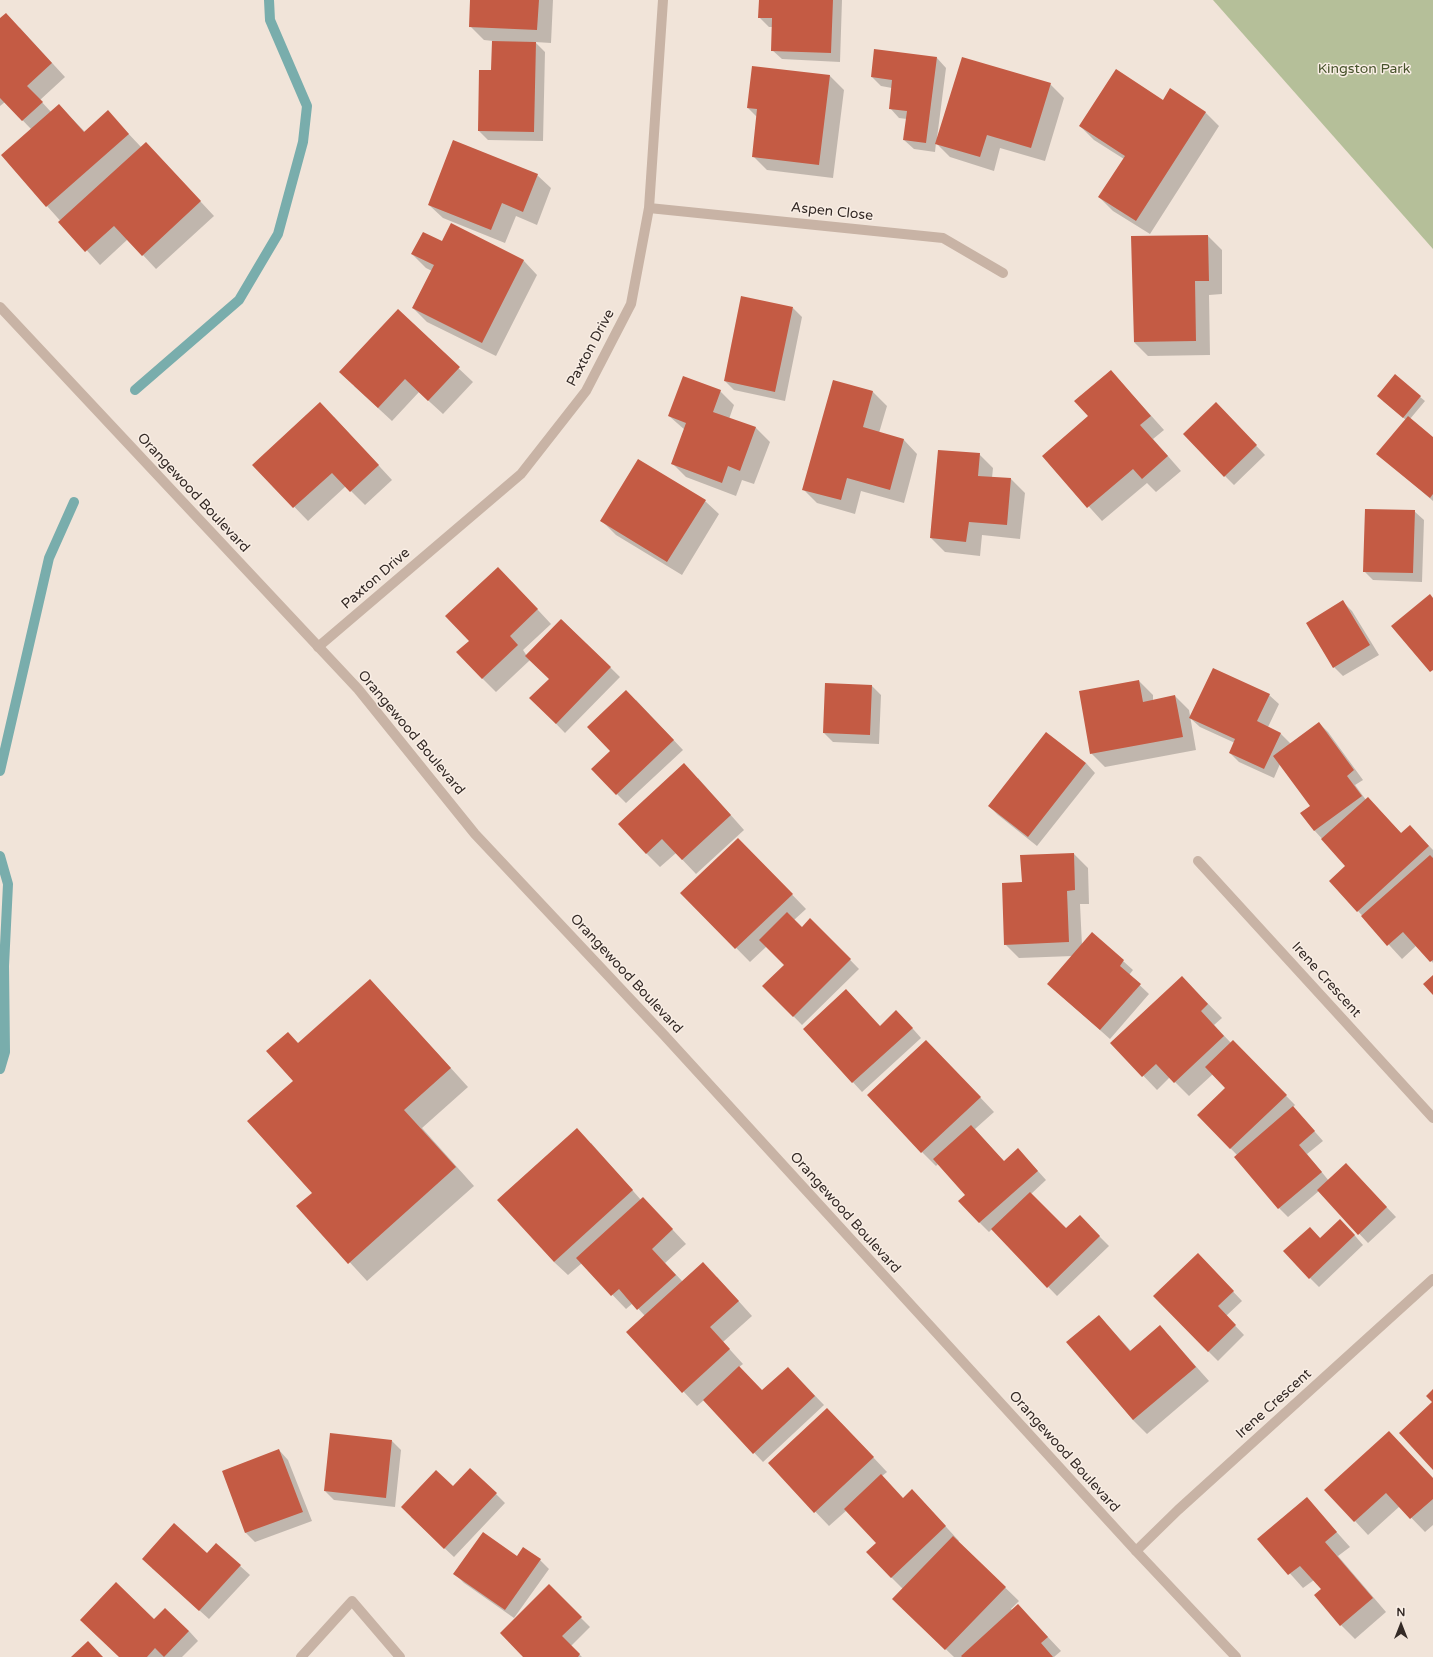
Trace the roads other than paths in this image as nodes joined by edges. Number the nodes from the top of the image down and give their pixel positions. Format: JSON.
{"nodes":[{"id":1,"x":663,"y":0,"type":"edge"},
{"id":2,"x":649,"y":208,"type":"junction"},
{"id":3,"x":1003,"y":273,"type":"dead end"},
{"id":4,"x":0,"y":307,"type":"edge"},
{"id":5,"x":318,"y":647,"type":"junction"},
{"id":6,"x":1198,"y":861,"type":"dead end"},
{"id":7,"x":1433,"y":1118,"type":"edge"},
{"id":8,"x":1433,"y":1280,"type":"edge"},
{"id":9,"x":1136,"y":1551,"type":"junction"},
{"id":10,"x":301,"y":1657,"type":"edge"},
{"id":11,"x":400,"y":1657,"type":"edge"},
{"id":12,"x":1236,"y":1657,"type":"edge"}],
"edges":[{"from":1,"to":2,"type":"street","name":"Paxton Drive"},
{"from":2,"to":3,"type":"street","name":"Aspen Close"},
{"from":2,"to":5,"type":"street","name":"Paxton Drive"},
{"from":4,"to":5,"type":"street","name":"Orangewood Boulevard"},
{"from":5,"to":9,"type":"street","name":"Orangewood Boulevard"},
{"from":6,"to":7,"type":"street","name":"Irene Crescent"},
{"from":8,"to":9,"type":"street","name":"Irene Crescent"},
{"from":9,"to":12,"type":"street","name":"Orangewood Boulevard"},
{"from":10,"to":11,"type":"street"}]}
